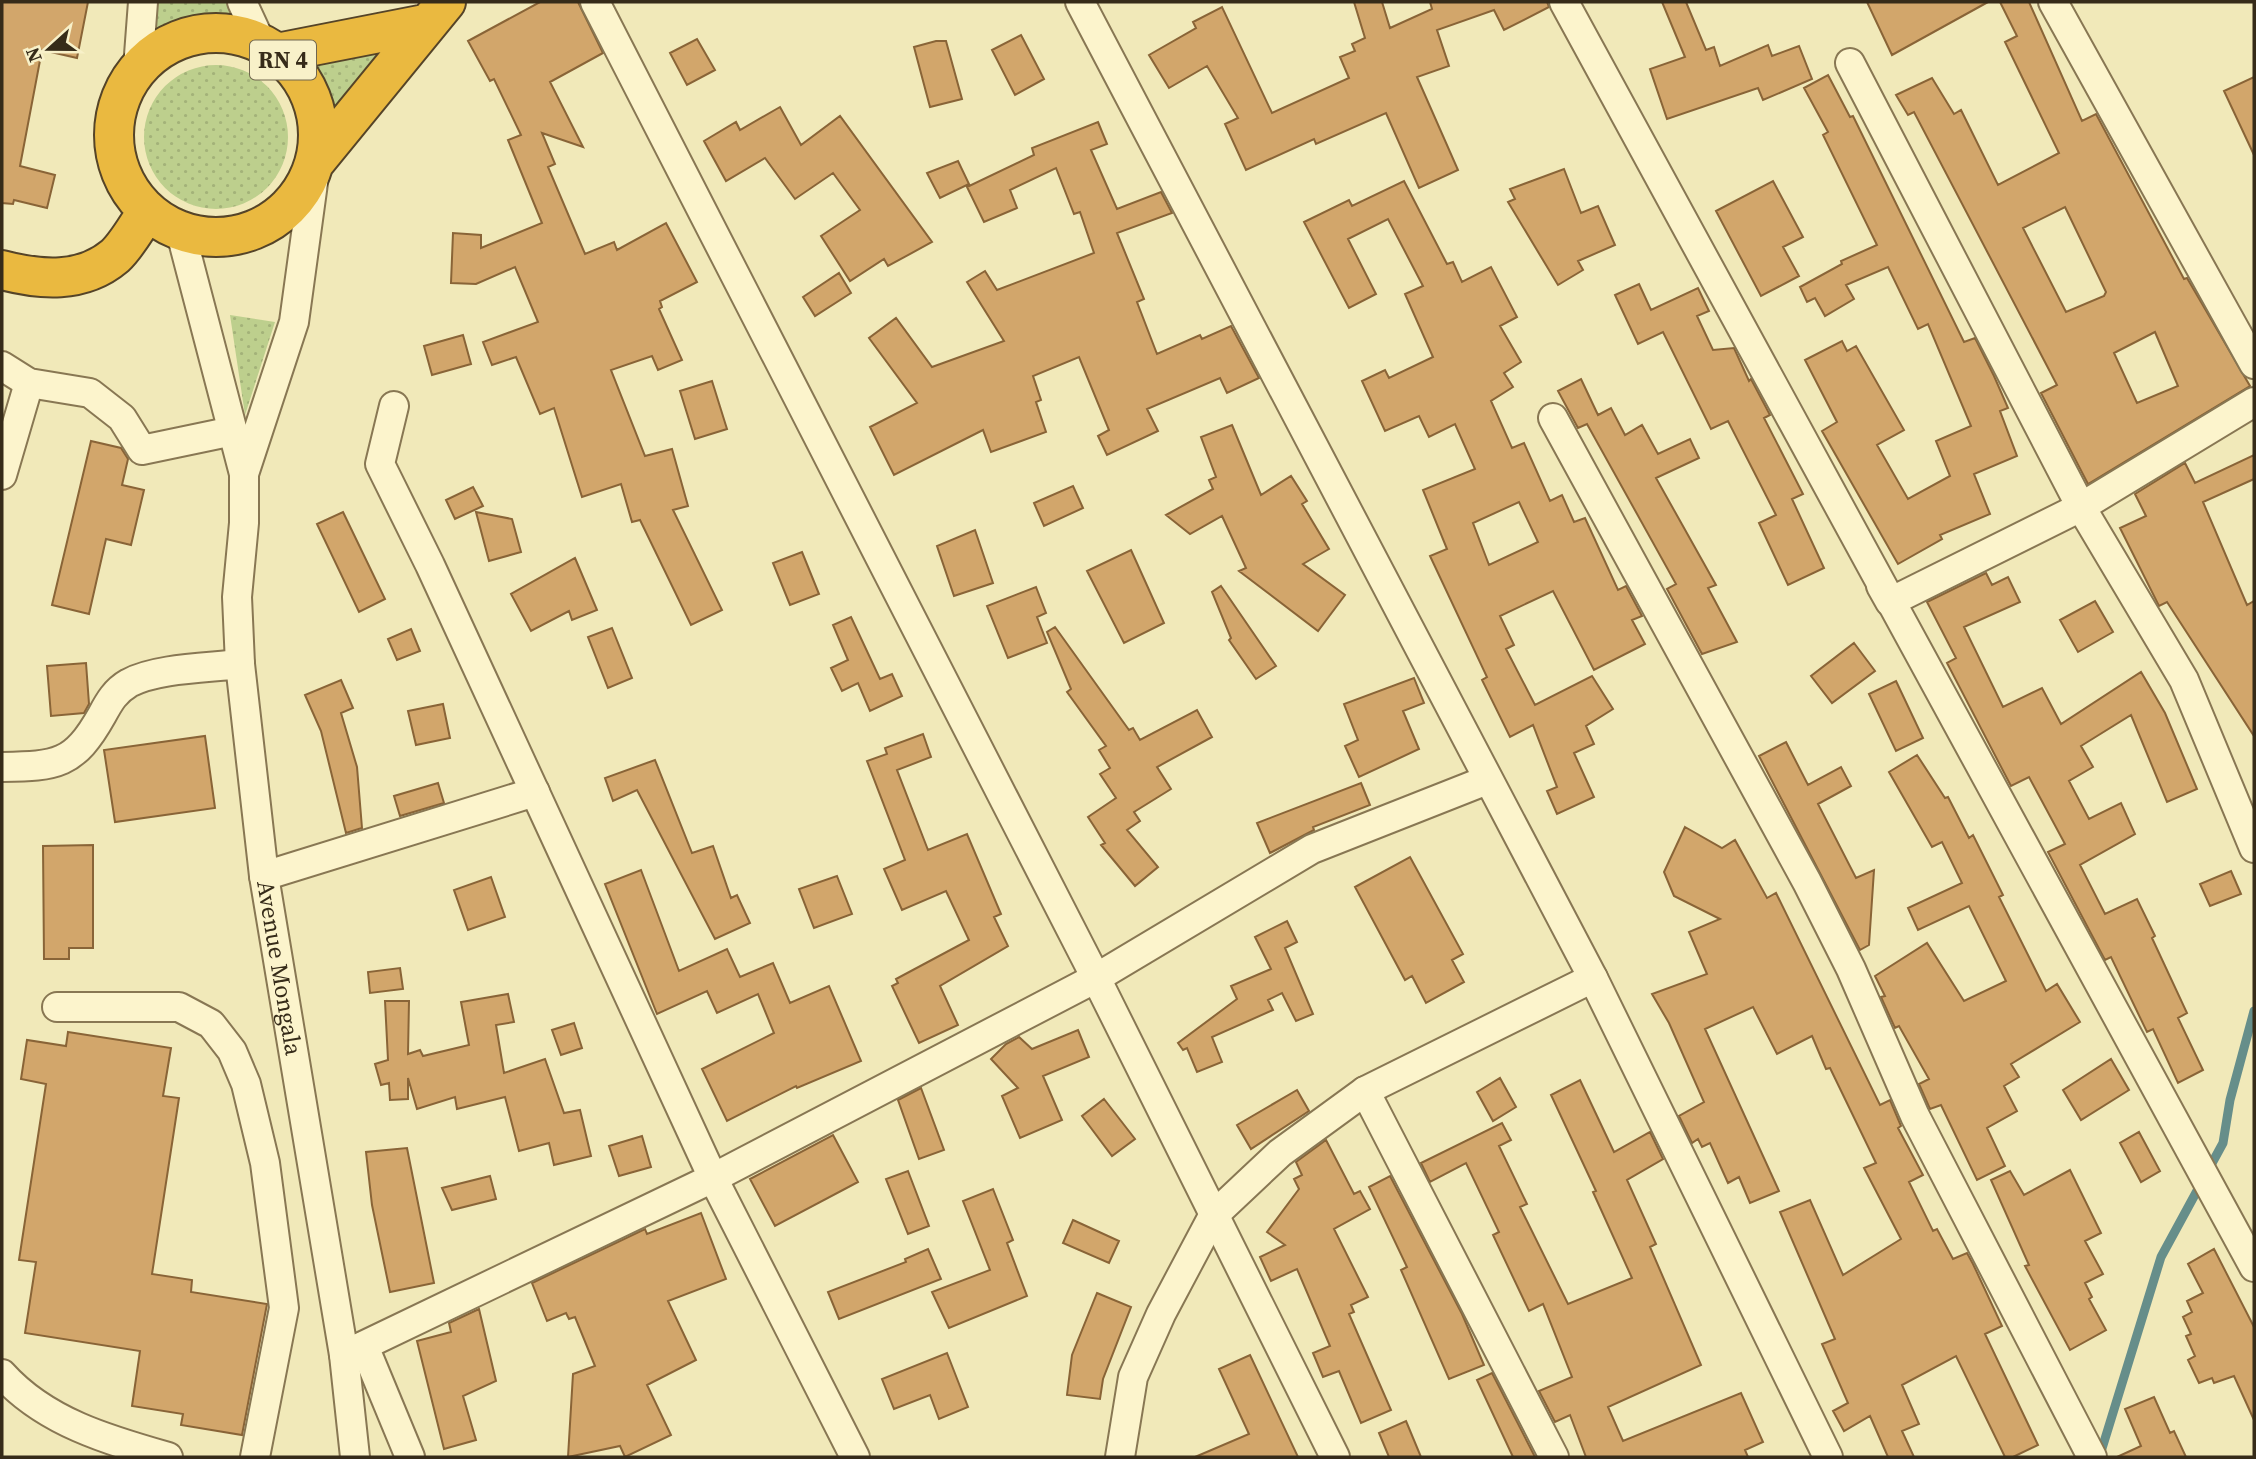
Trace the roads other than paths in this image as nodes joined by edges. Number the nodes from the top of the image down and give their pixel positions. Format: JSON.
{"nodes":[{"id":1,"x":143,"y":2,"type":"edge"},
{"id":2,"x":242,"y":2,"type":"edge"},
{"id":3,"x":595,"y":2,"type":"edge"},
{"id":4,"x":1080,"y":2,"type":"edge"},
{"id":5,"x":1566,"y":2,"type":"edge"},
{"id":6,"x":2053,"y":2,"type":"edge"},
{"id":7,"x":436,"y":13,"type":"edge"},
{"id":8,"x":269,"y":48,"type":"junction"},
{"id":9,"x":1850,"y":63,"type":"dead end"},
{"id":10,"x":138,"y":68,"type":"junction"},
{"id":11,"x":316,"y":161,"type":"junction"},
{"id":12,"x":147,"y":212,"type":"junction"},
{"id":13,"x":181,"y":233,"type":"junction"},
{"id":14,"x":4,"y":276,"type":"edge"},
{"id":15,"x":2254,"y":364,"type":"edge"},
{"id":16,"x":2,"y":366,"type":"edge"},
{"id":17,"x":29,"y":383,"type":"junction"},
{"id":18,"x":2254,"y":402,"type":"edge"},
{"id":19,"x":394,"y":406,"type":"dead end"},
{"id":20,"x":1553,"y":418,"type":"dead end"},
{"id":21,"x":233,"y":431,"type":"junction"},
{"id":22,"x":244,"y":474,"type":"junction"},
{"id":23,"x":2,"y":475,"type":"edge"},
{"id":24,"x":2081,"y":507,"type":"junction"},
{"id":25,"x":1890,"y":602,"type":"junction"},
{"id":26,"x":240,"y":664,"type":"junction"},
{"id":27,"x":2,"y":767,"type":"edge"},
{"id":28,"x":1487,"y":779,"type":"junction"},
{"id":29,"x":535,"y":792,"type":"junction"},
{"id":30,"x":2254,"y":848,"type":"edge"},
{"id":31,"x":264,"y":876,"type":"junction"},
{"id":32,"x":1096,"y":978,"type":"junction"},
{"id":33,"x":1593,"y":978,"type":"junction"},
{"id":34,"x":57,"y":1007,"type":"dead end"},
{"id":35,"x":1365,"y":1091,"type":"junction"},
{"id":36,"x":713,"y":1178,"type":"junction"},
{"id":37,"x":1213,"y":1216,"type":"junction"},
{"id":38,"x":2254,"y":1267,"type":"edge"},
{"id":39,"x":354,"y":1350,"type":"junction"},
{"id":40,"x":2,"y":1374,"type":"edge"},
{"id":41,"x":168,"y":1457,"type":"edge"},
{"id":42,"x":255,"y":1457,"type":"edge"},
{"id":43,"x":355,"y":1457,"type":"edge"},
{"id":44,"x":410,"y":1457,"type":"edge"},
{"id":45,"x":855,"y":1457,"type":"edge"},
{"id":46,"x":1120,"y":1457,"type":"edge"},
{"id":47,"x":1335,"y":1457,"type":"edge"},
{"id":48,"x":1554,"y":1457,"type":"edge"},
{"id":49,"x":1828,"y":1457,"type":"edge"},
{"id":50,"x":2092,"y":1457,"type":"edge"}],
"edges":[{"from":1,"to":10,"type":"street"},
{"from":2,"to":8,"type":"street"},
{"from":3,"to":32,"type":"street"},
{"from":4,"to":28,"type":"street"},
{"from":5,"to":25,"type":"street"},
{"from":6,"to":15,"type":"street"},
{"from":7,"to":8,"type":"highway","number":"RN 4"},
{"from":7,"to":11,"type":"highway","number":"RN 4"},
{"from":8,"to":10,"type":"highway","number":"RN 4"},
{"from":8,"to":11,"type":"highway","number":"RN 4"},
{"from":9,"to":24,"type":"street"},
{"from":10,"to":12,"type":"highway","number":"RN 4"},
{"from":11,"to":13,"type":"highway","number":"RN 4"},
{"from":11,"to":22,"type":"street"},
{"from":12,"to":13,"type":"highway","number":"RN 4"},
{"from":12,"to":14,"type":"highway"},
{"from":13,"to":21,"type":"street"},
{"from":16,"to":17,"type":"street"},
{"from":17,"to":21,"type":"street"},
{"from":17,"to":23,"type":"street"},
{"from":18,"to":24,"type":"street"},
{"from":19,"to":29,"type":"street"},
{"from":20,"to":50,"type":"street"},
{"from":21,"to":22,"type":"street"},
{"from":22,"to":26,"type":"street","name":"Avenue Mongala"},
{"from":24,"to":25,"type":"street"},
{"from":24,"to":30,"type":"street"},
{"from":25,"to":38,"type":"street"},
{"from":26,"to":27,"type":"street"},
{"from":26,"to":31,"type":"street","name":"Avenue Mongala"},
{"from":28,"to":32,"type":"street"},
{"from":28,"to":33,"type":"street"},
{"from":29,"to":31,"type":"street"},
{"from":29,"to":36,"type":"street"},
{"from":31,"to":39,"type":"street","name":"Avenue Mongala"},
{"from":32,"to":36,"type":"street"},
{"from":32,"to":37,"type":"street"},
{"from":33,"to":35,"type":"street"},
{"from":33,"to":49,"type":"street"},
{"from":34,"to":42,"type":"street"},
{"from":35,"to":37,"type":"street"},
{"from":35,"to":48,"type":"street"},
{"from":36,"to":39,"type":"street"},
{"from":36,"to":45,"type":"street"},
{"from":37,"to":46,"type":"street"},
{"from":37,"to":47,"type":"street"},
{"from":39,"to":43,"type":"street","name":"Avenue Mongala"},
{"from":39,"to":44,"type":"street"},
{"from":40,"to":41,"type":"street"}]}
